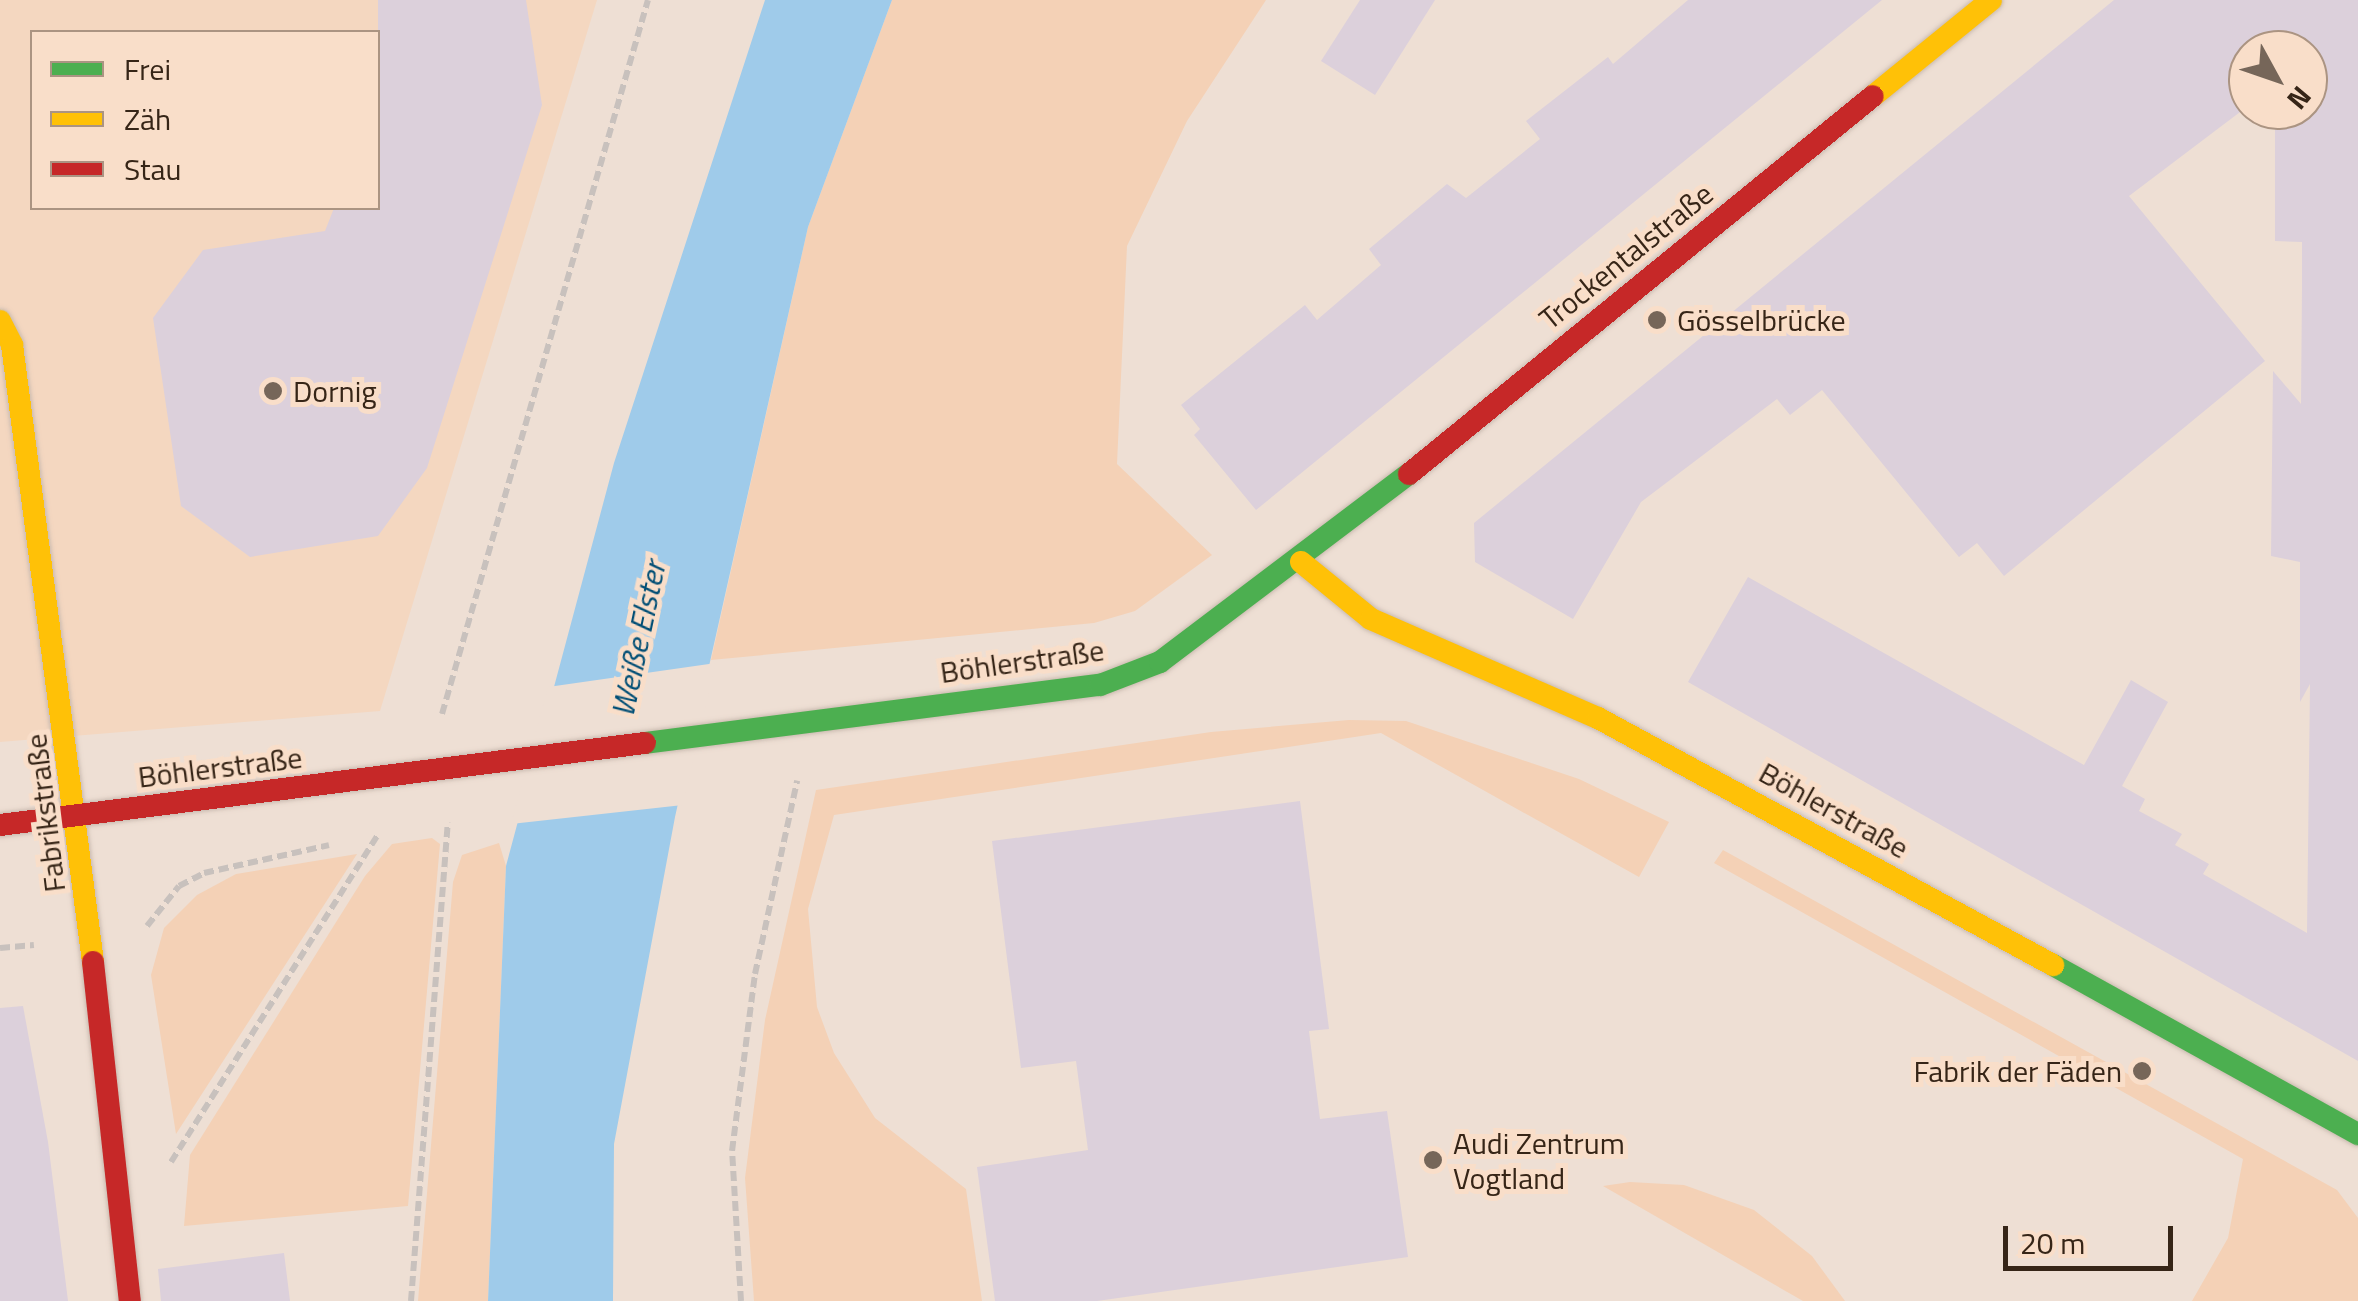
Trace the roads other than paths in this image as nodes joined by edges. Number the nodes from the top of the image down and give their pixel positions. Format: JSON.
{"nodes":[{"id":1,"x":1991,"y":0,"type":"edge"},
{"id":2,"x":0,"y":322,"type":"edge"},
{"id":3,"x":1301,"y":562,"type":"junction"},
{"id":4,"x":77,"y":814,"type":"junction"},
{"id":5,"x":0,"y":825,"type":"edge"},
{"id":6,"x":2358,"y":1134,"type":"edge"},
{"id":7,"x":130,"y":1301,"type":"edge"}],
"edges":[{"from":1,"to":3,"type":"main road","name":"Trockentalstraße"},
{"from":2,"to":4,"type":"main road","name":"Fabrikstraße"},
{"from":3,"to":4,"type":"main road","name":"Böhlerstraße"},
{"from":3,"to":6,"type":"main road","name":"Böhlerstraße"},
{"from":4,"to":5,"type":"main road","name":"Böhlerstraße"},
{"from":4,"to":7,"type":"main road","name":"Fabrikstraße"}]}
